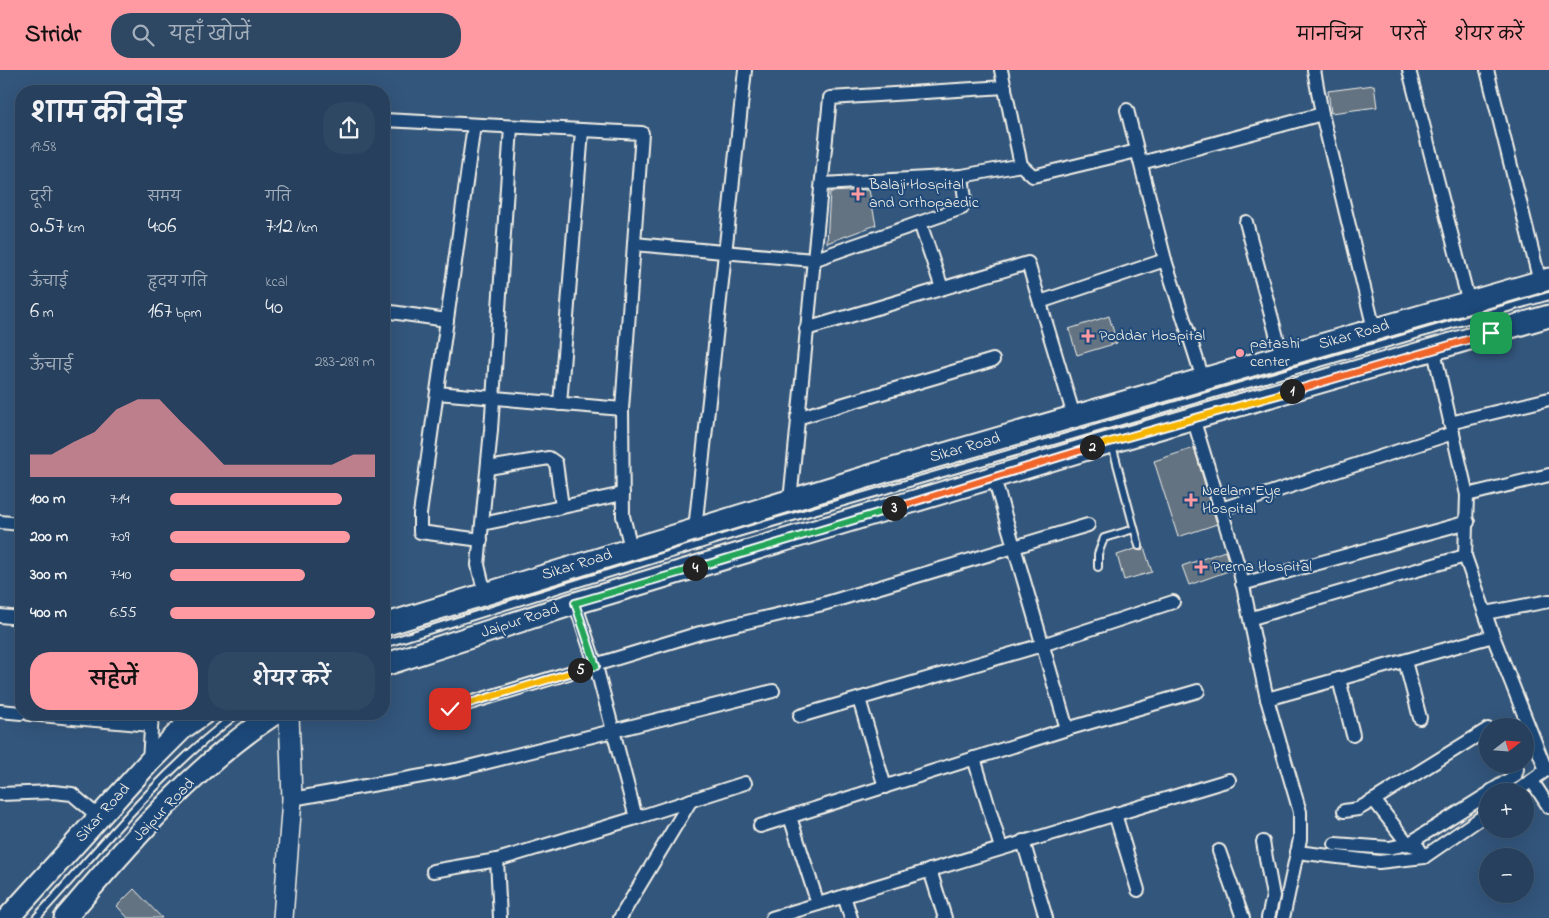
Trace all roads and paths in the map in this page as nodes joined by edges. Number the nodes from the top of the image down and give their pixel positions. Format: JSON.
{"nodes":[{"id":1,"x":745,"y":70,"type":"edge"},
{"id":2,"x":1001,"y":70,"type":"edge"},
{"id":3,"x":1314,"y":70,"type":"edge"},
{"id":4,"x":1409,"y":70,"type":"edge"},
{"id":5,"x":1487,"y":70,"type":"edge"},
{"id":6,"x":1005,"y":87,"type":"junction"},
{"id":7,"x":1127,"y":110,"type":"dead end"},
{"id":8,"x":1322,"y":114,"type":"junction"},
{"id":9,"x":390,"y":120,"type":"edge"},
{"id":10,"x":474,"y":125,"type":"junction"},
{"id":11,"x":511,"y":127,"type":"junction"},
{"id":12,"x":582,"y":130,"type":"junction"},
{"id":13,"x":1139,"y":157,"type":"junction"},
{"id":14,"x":1021,"y":166,"type":"junction"},
{"id":15,"x":962,"y":176,"type":"junction"},
{"id":16,"x":822,"y":184,"type":"junction"},
{"id":17,"x":920,"y":222,"type":"junction"},
{"id":18,"x":1246,"y":222,"type":"dead end"},
{"id":19,"x":634,"y":244,"type":"junction"},
{"id":20,"x":725,"y":252,"type":"junction"},
{"id":21,"x":813,"y":260,"type":"junction"},
{"id":22,"x":1165,"y":260,"type":"junction"},
{"id":23,"x":1546,"y":286,"type":"edge"},
{"id":24,"x":942,"y":288,"type":"junction"},
{"id":25,"x":1040,"y":302,"type":"junction"},
{"id":26,"x":1469,"y":302,"type":"junction"},
{"id":27,"x":390,"y":312,"type":"edge"},
{"id":28,"x":1549,"y":316,"type":"edge"},
{"id":29,"x":447,"y":320,"type":"junction"},
{"id":30,"x":806,"y":329,"type":"junction"},
{"id":31,"x":1374,"y":329,"type":"junction"},
{"id":32,"x":1434,"y":351,"type":"junction"},
{"id":33,"x":1282,"y":356,"type":"junction"},
{"id":34,"x":993,"y":360,"type":"dead end"},
{"id":35,"x":1203,"y":379,"type":"junction"},
{"id":36,"x":437,"y":394,"type":"junction"},
{"id":37,"x":493,"y":399,"type":"junction"},
{"id":38,"x":1549,"y":399,"type":"edge"},
{"id":39,"x":560,"y":404,"type":"junction"},
{"id":40,"x":622,"y":409,"type":"junction"},
{"id":41,"x":1074,"y":416,"type":"junction"},
{"id":42,"x":797,"y":418,"type":"junction"},
{"id":43,"x":1193,"y":418,"type":"junction"},
{"id":44,"x":1451,"y":428,"type":"junction"},
{"id":45,"x":1112,"y":442,"type":"junction"},
{"id":46,"x":488,"y":468,"type":"junction"},
{"id":47,"x":1549,"y":475,"type":"edge"},
{"id":48,"x":994,"y":478,"type":"junction"},
{"id":49,"x":623,"y":494,"type":"junction"},
{"id":50,"x":1467,"y":495,"type":"junction"},
{"id":51,"x":790,"y":501,"type":"junction"},
{"id":52,"x":562,"y":507,"type":"junction"},
{"id":53,"x":1221,"y":509,"type":"junction"},
{"id":54,"x":0,"y":522,"type":"edge"},
{"id":55,"x":1468,"y":522,"type":"junction"},
{"id":56,"x":15,"y":523,"type":"edge"},
{"id":57,"x":482,"y":524,"type":"junction"},
{"id":58,"x":1088,"y":525,"type":"dead end"},
{"id":59,"x":695,"y":529,"type":"junction"},
{"id":60,"x":1134,"y":529,"type":"junction"},
{"id":61,"x":481,"y":540,"type":"junction"},
{"id":62,"x":1012,"y":546,"type":"junction"},
{"id":63,"x":1139,"y":546,"type":"dead end"},
{"id":64,"x":631,"y":548,"type":"junction"},
{"id":65,"x":1465,"y":556,"type":"junction"},
{"id":66,"x":1098,"y":567,"type":"dead end"},
{"id":67,"x":1242,"y":584,"type":"junction"},
{"id":68,"x":484,"y":594,"type":"junction"},
{"id":69,"x":1549,"y":601,"type":"edge"},
{"id":70,"x":1173,"y":602,"type":"dead end"},
{"id":71,"x":575,"y":603,"type":"junction"},
{"id":72,"x":1485,"y":613,"type":"junction"},
{"id":73,"x":0,"y":616,"type":"edge"},
{"id":74,"x":15,"y":617,"type":"edge"},
{"id":75,"x":1252,"y":618,"type":"junction"},
{"id":76,"x":390,"y":623,"type":"edge"},
{"id":77,"x":1493,"y":636,"type":"junction"},
{"id":78,"x":390,"y":642,"type":"edge"},
{"id":79,"x":1042,"y":646,"type":"junction"},
{"id":80,"x":1405,"y":661,"type":"junction"},
{"id":81,"x":390,"y":663,"type":"edge"},
{"id":82,"x":596,"y":666,"type":"junction"},
{"id":83,"x":1339,"y":679,"type":"junction"},
{"id":84,"x":773,"y":691,"type":"dead end"},
{"id":85,"x":1198,"y":691,"type":"dead end"},
{"id":86,"x":859,"y":699,"type":"junction"},
{"id":87,"x":1267,"y":699,"type":"junction"},
{"id":88,"x":450,"y":709,"type":"dead end"},
{"id":89,"x":0,"y":711,"type":"edge"},
{"id":90,"x":15,"y":712,"type":"edge"},
{"id":91,"x":800,"y":716,"type":"dead end"},
{"id":92,"x":1420,"y":718,"type":"dead end"},
{"id":93,"x":152,"y":720,"type":"edge"},
{"id":94,"x":194,"y":720,"type":"edge"},
{"id":95,"x":229,"y":720,"type":"edge"},
{"id":96,"x":265,"y":720,"type":"edge"},
{"id":97,"x":289,"y":720,"type":"edge"},
{"id":98,"x":613,"y":729,"type":"junction"},
{"id":99,"x":1067,"y":729,"type":"junction"},
{"id":100,"x":1479,"y":735,"type":"edge"},
{"id":101,"x":1353,"y":736,"type":"dead end"},
{"id":102,"x":974,"y":758,"type":"junction"},
{"id":103,"x":149,"y":762,"type":"junction"},
{"id":104,"x":1548,"y":769,"type":"edge"},
{"id":105,"x":1515,"y":773,"type":"edge"},
{"id":106,"x":1229,"y":780,"type":"dead end"},
{"id":107,"x":1532,"y":781,"type":"junction"},
{"id":108,"x":745,"y":783,"type":"dead end"},
{"id":109,"x":1504,"y":783,"type":"edge"},
{"id":110,"x":1529,"y":783,"type":"edge"},
{"id":111,"x":885,"y":786,"type":"junction"},
{"id":112,"x":0,"y":794,"type":"edge"},
{"id":113,"x":292,"y":799,"type":"junction"},
{"id":114,"x":691,"y":800,"type":"junction"},
{"id":115,"x":1374,"y":800,"type":"junction"},
{"id":116,"x":1479,"y":800,"type":"edge"},
{"id":117,"x":1549,"y":807,"type":"edge"},
{"id":118,"x":1344,"y":810,"type":"dead end"},
{"id":119,"x":1115,"y":814,"type":"junction"},
{"id":120,"x":99,"y":817,"type":"junction"},
{"id":121,"x":790,"y":817,"type":"junction"},
{"id":122,"x":636,"y":818,"type":"junction"},
{"id":123,"x":1479,"y":819,"type":"edge"},
{"id":124,"x":760,"y":826,"type":"dead end"},
{"id":125,"x":1023,"y":841,"type":"junction"},
{"id":126,"x":1263,"y":842,"type":"dead end"},
{"id":127,"x":1335,"y":844,"type":"dead end"},
{"id":128,"x":1408,"y":844,"type":"junction"},
{"id":129,"x":1001,"y":848,"type":"junction"},
{"id":130,"x":1219,"y":851,"type":"dead end"},
{"id":131,"x":1297,"y":852,"type":"junction"},
{"id":132,"x":1424,"y":857,"type":"junction"},
{"id":133,"x":497,"y":860,"type":"junction"},
{"id":134,"x":930,"y":870,"type":"junction"},
{"id":135,"x":433,"y":871,"type":"dead end"},
{"id":136,"x":1138,"y":890,"type":"dead end"},
{"id":137,"x":844,"y":896,"type":"junction"},
{"id":138,"x":818,"y":904,"type":"junction"},
{"id":139,"x":8,"y":918,"type":"edge"},
{"id":140,"x":36,"y":918,"type":"edge"},
{"id":141,"x":65,"y":918,"type":"edge"},
{"id":142,"x":283,"y":918,"type":"edge"},
{"id":143,"x":500,"y":918,"type":"edge"},
{"id":144,"x":620,"y":918,"type":"edge"},
{"id":145,"x":772,"y":918,"type":"edge"},
{"id":146,"x":851,"y":918,"type":"edge"},
{"id":147,"x":945,"y":918,"type":"edge"},
{"id":148,"x":1046,"y":918,"type":"edge"},
{"id":149,"x":1243,"y":918,"type":"edge"},
{"id":150,"x":1268,"y":918,"type":"edge"},
{"id":151,"x":1283,"y":918,"type":"edge"}],
"edges":[{"from":1,"to":20,"type":"street"},
{"from":2,"to":6,"type":"street"},
{"from":3,"to":8,"type":"street"},
{"from":4,"to":26,"type":"street"},
{"from":5,"to":23,"type":"street"},
{"from":6,"to":14,"type":"street"},
{"from":6,"to":16,"type":"street"},
{"from":7,"to":13,"type":"street"},
{"from":8,"to":13,"type":"street"},
{"from":8,"to":31,"type":"street"},
{"from":9,"to":10,"type":"street"},
{"from":10,"to":11,"type":"street"},
{"from":10,"to":29,"type":"street"},
{"from":11,"to":12,"type":"street"},
{"from":11,"to":37,"type":"street"},
{"from":12,"to":19,"type":"street"},
{"from":12,"to":39,"type":"street"},
{"from":13,"to":14,"type":"street"},
{"from":13,"to":22,"type":"street"},
{"from":14,"to":15,"type":"street"},
{"from":15,"to":16,"type":"street"},
{"from":15,"to":17,"type":"street"},
{"from":16,"to":21,"type":"street"},
{"from":17,"to":21,"type":"street"},
{"from":17,"to":24,"type":"street"},
{"from":18,"to":33,"type":"street"},
{"from":19,"to":20,"type":"street"},
{"from":19,"to":40,"type":"street"},
{"from":20,"to":21,"type":"street"},
{"from":20,"to":59,"type":"street"},
{"from":21,"to":30,"type":"street"},
{"from":22,"to":25,"type":"street"},
{"from":22,"to":35,"type":"street"},
{"from":23,"to":26,"type":"main road","name":"Sikar Road"},
{"from":23,"to":78,"type":"lane"},
{"from":24,"to":25,"type":"street"},
{"from":24,"to":30,"type":"street"},
{"from":25,"to":41,"type":"street"},
{"from":26,"to":31,"type":"main road","name":"Sikar Road"},
{"from":27,"to":29,"type":"street"},
{"from":28,"to":32,"type":"main road","name":"Jaipur Road"},
{"from":29,"to":36,"type":"street"},
{"from":30,"to":42,"type":"street"},
{"from":31,"to":33,"type":"main road","name":"Sikar Road"},
{"from":32,"to":43,"type":"main road","name":"Jaipur Road"},
{"from":32,"to":44,"type":"street"},
{"from":33,"to":35,"type":"main road","name":"Sikar Road"},
{"from":34,"to":42,"type":"street"},
{"from":35,"to":41,"type":"main road","name":"Sikar Road"},
{"from":36,"to":37,"type":"street"},
{"from":36,"to":61,"type":"street"},
{"from":37,"to":39,"type":"street"},
{"from":37,"to":46,"type":"street"},
{"from":38,"to":44,"type":"street"},
{"from":39,"to":40,"type":"street"},
{"from":40,"to":49,"type":"street"},
{"from":41,"to":51,"type":"main road","name":"Sikar Road"},
{"from":42,"to":51,"type":"street"},
{"from":43,"to":45,"type":"main road","name":"Jaipur Road"},
{"from":43,"to":53,"type":"street"},
{"from":44,"to":50,"type":"street"},
{"from":44,"to":53,"type":"street"},
{"from":45,"to":48,"type":"main road","name":"Jaipur Road"},
{"from":45,"to":60,"type":"lane"},
{"from":46,"to":52,"type":"street"},
{"from":46,"to":57,"type":"street"},
{"from":47,"to":50,"type":"street"},
{"from":48,"to":62,"type":"street"},
{"from":48,"to":71,"type":"main road","name":"Jaipur Road"},
{"from":49,"to":52,"type":"street"},
{"from":49,"to":64,"type":"street"},
{"from":50,"to":55,"type":"street"},
{"from":51,"to":59,"type":"main road","name":"Sikar Road"},
{"from":52,"to":57,"type":"street"},
{"from":53,"to":67,"type":"street"},
{"from":54,"to":56,"type":"street"},
{"from":55,"to":65,"type":"street"},
{"from":55,"to":67,"type":"street"},
{"from":57,"to":61,"type":"street"},
{"from":58,"to":62,"type":"street"},
{"from":59,"to":64,"type":"main road","name":"Sikar Road"},
{"from":60,"to":63,"type":"lane"},
{"from":60,"to":66,"type":"lane"},
{"from":61,"to":68,"type":"street"},
{"from":62,"to":79,"type":"street"},
{"from":62,"to":82,"type":"street"},
{"from":64,"to":68,"type":"main road","name":"Sikar Road"},
{"from":65,"to":72,"type":"street"},
{"from":65,"to":75,"type":"street"},
{"from":67,"to":75,"type":"street"},
{"from":68,"to":76,"type":"main road","name":"Sikar Road"},
{"from":69,"to":72,"type":"street"},
{"from":70,"to":79,"type":"street"},
{"from":71,"to":81,"type":"main road","name":"Jaipur Road"},
{"from":71,"to":82,"type":"street"},
{"from":72,"to":77,"type":"street"},
{"from":73,"to":74,"type":"street"},
{"from":75,"to":87,"type":"street"},
{"from":77,"to":80,"type":"street"},
{"from":77,"to":104,"type":"street"},
{"from":79,"to":86,"type":"street"},
{"from":79,"to":99,"type":"street"},
{"from":80,"to":83,"type":"street"},
{"from":80,"to":92,"type":"street"},
{"from":82,"to":88,"type":"street"},
{"from":82,"to":98,"type":"street"},
{"from":83,"to":87,"type":"street"},
{"from":83,"to":101,"type":"street"},
{"from":84,"to":98,"type":"street"},
{"from":85,"to":99,"type":"street"},
{"from":86,"to":91,"type":"street"},
{"from":86,"to":111,"type":"street"},
{"from":87,"to":131,"type":"street"},
{"from":89,"to":90,"type":"street"},
{"from":93,"to":103,"type":"street"},
{"from":94,"to":103,"type":"main road","name":"Sikar Road"},
{"from":95,"to":140,"type":"lane"},
{"from":96,"to":141,"type":"main road","name":"Jaipur Road"},
{"from":97,"to":113,"type":"street"},
{"from":98,"to":113,"type":"street"},
{"from":98,"to":122,"type":"street"},
{"from":99,"to":102,"type":"street"},
{"from":100,"to":115,"type":"street"},
{"from":102,"to":111,"type":"street"},
{"from":102,"to":129,"type":"street"},
{"from":103,"to":120,"type":"main road","name":"Sikar Road"},
{"from":104,"to":107,"type":"street"},
{"from":105,"to":109,"type":"street"},
{"from":106,"to":119,"type":"street"},
{"from":107,"to":110,"type":"street"},
{"from":107,"to":117,"type":"street"},
{"from":108,"to":114,"type":"street"},
{"from":111,"to":121,"type":"street"},
{"from":112,"to":120,"type":"street"},
{"from":113,"to":142,"type":"street"},
{"from":114,"to":122,"type":"street"},
{"from":114,"to":144,"type":"street"},
{"from":115,"to":118,"type":"street"},
{"from":115,"to":128,"type":"street"},
{"from":116,"to":128,"type":"street"},
{"from":119,"to":125,"type":"street"},
{"from":119,"to":136,"type":"street"},
{"from":120,"to":139,"type":"main road","name":"Sikar Road"},
{"from":121,"to":124,"type":"street"},
{"from":121,"to":138,"type":"street"},
{"from":122,"to":133,"type":"street"},
{"from":123,"to":132,"type":"street"},
{"from":125,"to":129,"type":"street"},
{"from":125,"to":148,"type":"street"},
{"from":126,"to":150,"type":"street"},
{"from":127,"to":128,"type":"street"},
{"from":128,"to":132,"type":"street"},
{"from":129,"to":134,"type":"street"},
{"from":130,"to":149,"type":"street"},
{"from":131,"to":132,"type":"street"},
{"from":131,"to":151,"type":"street"},
{"from":133,"to":135,"type":"street"},
{"from":133,"to":143,"type":"street"},
{"from":134,"to":137,"type":"street"},
{"from":134,"to":147,"type":"street"},
{"from":137,"to":138,"type":"street"},
{"from":137,"to":146,"type":"street"},
{"from":138,"to":145,"type":"street"}]}
